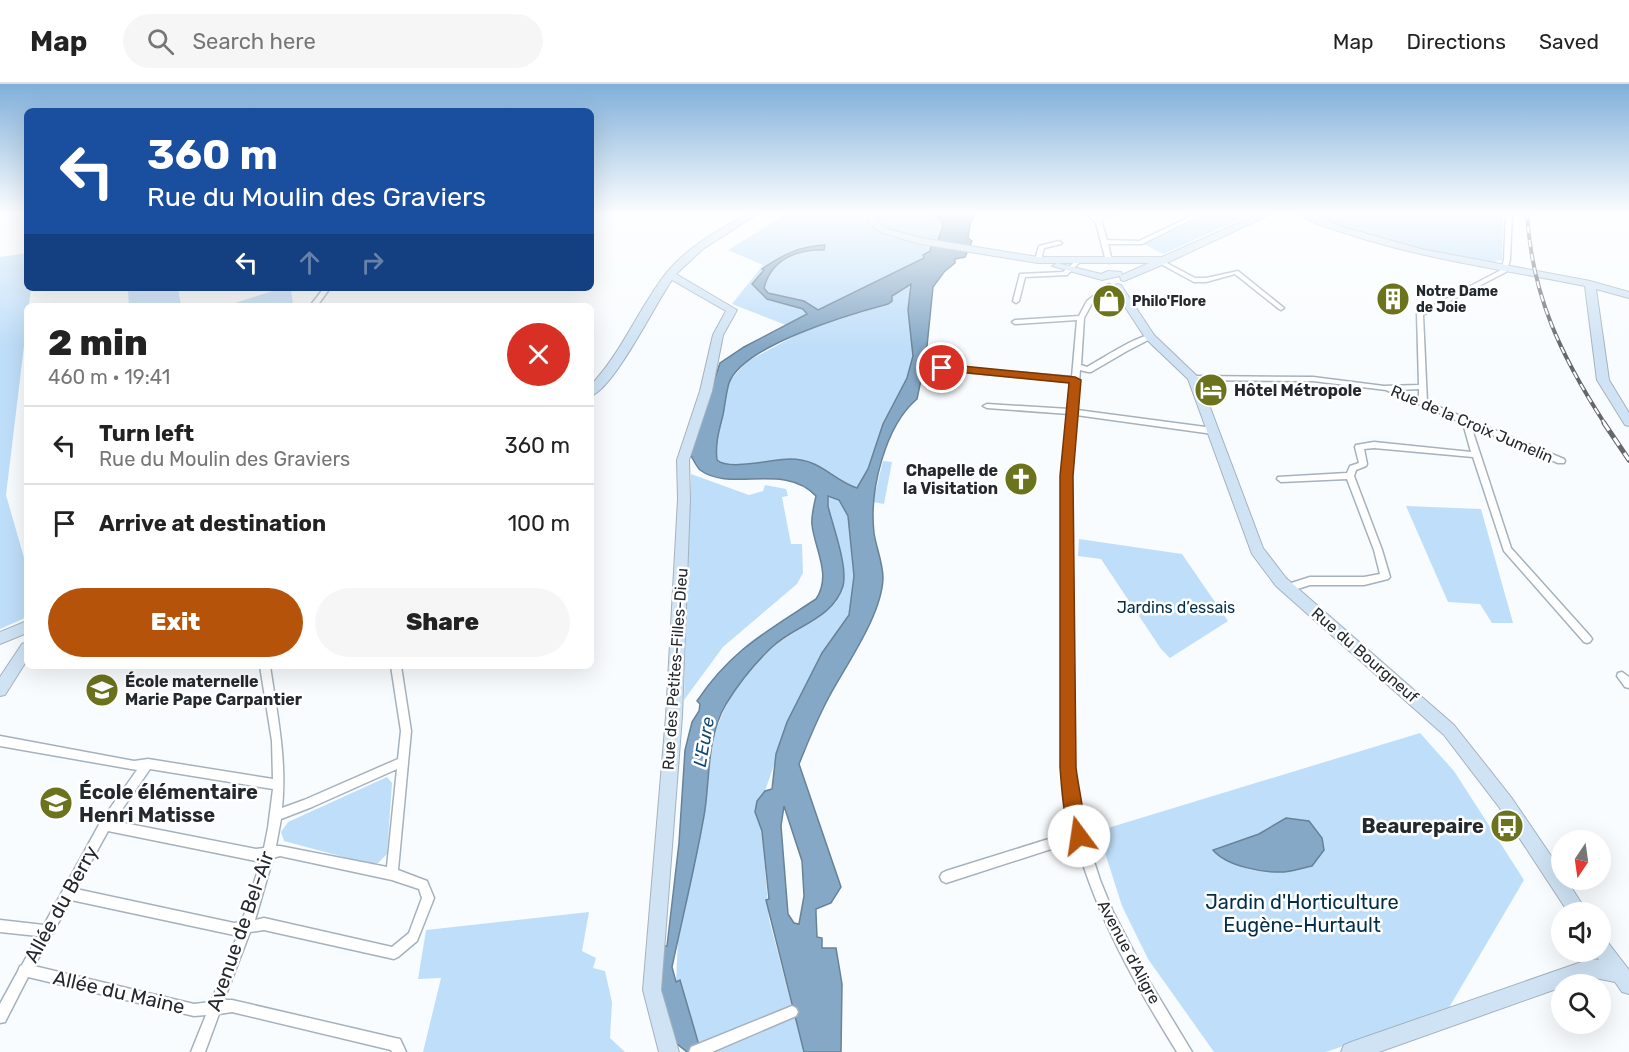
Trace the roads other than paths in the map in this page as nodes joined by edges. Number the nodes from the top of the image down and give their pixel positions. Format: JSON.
{"nodes":[{"id":1,"x":689,"y":257,"type":"edge"},
{"id":2,"x":1020,"y":257,"type":"edge"},
{"id":3,"x":1107,"y":257,"type":"edge"},
{"id":4,"x":1172,"y":257,"type":"edge"},
{"id":5,"x":1451,"y":257,"type":"edge"},
{"id":6,"x":1506,"y":257,"type":"edge"},
{"id":7,"x":1038,"y":260,"type":"junction"},
{"id":8,"x":1078,"y":261,"type":"junction"},
{"id":9,"x":1108,"y":261,"type":"junction"},
{"id":10,"x":1164,"y":261,"type":"junction"},
{"id":11,"x":1505,"y":268,"type":"junction"},
{"id":12,"x":1071,"y":270,"type":"junction"},
{"id":13,"x":671,"y":275,"type":"junction"},
{"id":14,"x":1112,"y":280,"type":"junction"},
{"id":15,"x":1590,"y":284,"type":"junction"},
{"id":16,"x":325,"y":291,"type":"edge"},
{"id":17,"x":1629,"y":295,"type":"edge"},
{"id":18,"x":1016,"y":301,"type":"dead end"},
{"id":19,"x":315,"y":303,"type":"edge"},
{"id":20,"x":1281,"y":308,"type":"dead end"},
{"id":21,"x":1080,"y":318,"type":"junction"},
{"id":22,"x":1014,"y":322,"type":"dead end"},
{"id":23,"x":1150,"y":337,"type":"junction"},
{"id":24,"x":1077,"y":366,"type":"junction"},
{"id":25,"x":942,"y":368,"type":"dead end"},
{"id":26,"x":1193,"y":378,"type":"junction"},
{"id":27,"x":1075,"y":380,"type":"junction"},
{"id":28,"x":1422,"y":387,"type":"junction"},
{"id":29,"x":1384,"y":388,"type":"junction"},
{"id":30,"x":594,"y":389,"type":"edge"},
{"id":31,"x":1423,"y":402,"type":"junction"},
{"id":32,"x":987,"y":406,"type":"dead end"},
{"id":33,"x":1072,"y":412,"type":"junction"},
{"id":34,"x":1629,"y":422,"type":"edge"},
{"id":35,"x":1466,"y":424,"type":"junction"},
{"id":36,"x":1213,"y":431,"type":"junction"},
{"id":37,"x":1476,"y":455,"type":"junction"},
{"id":38,"x":1561,"y":461,"type":"dead end"},
{"id":39,"x":1350,"y":476,"type":"junction"},
{"id":40,"x":1281,"y":480,"type":"dead end"},
{"id":41,"x":1288,"y":588,"type":"junction"},
{"id":42,"x":24,"y":628,"type":"edge"},
{"id":43,"x":0,"y":639,"type":"edge"},
{"id":44,"x":1587,"y":639,"type":"dead end"},
{"id":45,"x":24,"y":653,"type":"edge"},
{"id":46,"x":265,"y":669,"type":"edge"},
{"id":47,"x":396,"y":669,"type":"edge"},
{"id":48,"x":0,"y":690,"type":"edge"},
{"id":49,"x":0,"y":741,"type":"edge"},
{"id":50,"x":403,"y":762,"type":"junction"},
{"id":51,"x":148,"y":764,"type":"junction"},
{"id":52,"x":278,"y":785,"type":"junction"},
{"id":53,"x":276,"y":815,"type":"junction"},
{"id":54,"x":105,"y":825,"type":"junction"},
{"id":55,"x":1079,"y":836,"type":"junction"},
{"id":56,"x":268,"y":853,"type":"junction"},
{"id":57,"x":392,"y":874,"type":"junction"},
{"id":58,"x":946,"y":877,"type":"dead end"},
{"id":59,"x":67,"y":893,"type":"junction"},
{"id":60,"x":1571,"y":902,"type":"edge"},
{"id":61,"x":0,"y":926,"type":"edge"},
{"id":62,"x":247,"y":926,"type":"junction"},
{"id":63,"x":46,"y":931,"type":"junction"},
{"id":64,"x":1611,"y":959,"type":"edge"},
{"id":65,"x":24,"y":970,"type":"junction"},
{"id":66,"x":1626,"y":977,"type":"edge"},
{"id":67,"x":214,"y":1008,"type":"junction"},
{"id":68,"x":792,"y":1012,"type":"dead end"},
{"id":69,"x":0,"y":1017,"type":"edge"},
{"id":70,"x":397,"y":1048,"type":"edge"},
{"id":71,"x":700,"y":1050,"type":"edge"},
{"id":72,"x":198,"y":1052,"type":"edge"},
{"id":73,"x":669,"y":1052,"type":"edge"},
{"id":74,"x":1185,"y":1052,"type":"edge"},
{"id":75,"x":1351,"y":1052,"type":"edge"}],
"edges":[{"from":1,"to":13,"type":"main road"},
{"from":2,"to":7,"type":"main road"},
{"from":3,"to":9,"type":"street"},
{"from":4,"to":10,"type":"main road"},
{"from":5,"to":11,"type":"main road"},
{"from":6,"to":11,"type":"street"},
{"from":7,"to":8,"type":"main road"},
{"from":7,"to":12,"type":"main road"},
{"from":8,"to":9,"type":"main road"},
{"from":8,"to":12,"type":"street"},
{"from":9,"to":10,"type":"main road"},
{"from":9,"to":14,"type":"main road"},
{"from":10,"to":14,"type":"main road"},
{"from":10,"to":20,"type":"street"},
{"from":11,"to":15,"type":"main road"},
{"from":11,"to":28,"type":"street"},
{"from":12,"to":14,"type":"main road"},
{"from":12,"to":18,"type":"street"},
{"from":13,"to":30,"type":"main road"},
{"from":13,"to":73,"type":"main road","name":"Rue des Petites-Filles-Dieu"},
{"from":14,"to":21,"type":"street"},
{"from":14,"to":23,"type":"main road"},
{"from":15,"to":17,"type":"main road"},
{"from":15,"to":34,"type":"main road"},
{"from":16,"to":19,"type":"street"},
{"from":21,"to":22,"type":"street"},
{"from":21,"to":24,"type":"street","name":"Avenue d'Aligre"},
{"from":23,"to":24,"type":"street"},
{"from":23,"to":26,"type":"main road"},
{"from":24,"to":27,"type":"street","name":"Avenue d'Aligre"},
{"from":25,"to":27,"type":"street"},
{"from":26,"to":29,"type":"street","name":"Rue de la Croix Jumelin"},
{"from":26,"to":36,"type":"main road","name":"Rue du Bourgneuf"},
{"from":27,"to":33,"type":"street","name":"Avenue d'Aligre"},
{"from":28,"to":29,"type":"street","name":"Rue de la Croix Jumelin"},
{"from":28,"to":31,"type":"street"},
{"from":29,"to":31,"type":"street","name":"Rue de la Croix Jumelin"},
{"from":31,"to":35,"type":"street","name":"Rue de la Croix Jumelin"},
{"from":32,"to":33,"type":"street"},
{"from":33,"to":36,"type":"street"},
{"from":33,"to":55,"type":"street","name":"Avenue d'Aligre"},
{"from":35,"to":37,"type":"street"},
{"from":35,"to":38,"type":"street","name":"Rue de la Croix Jumelin"},
{"from":36,"to":41,"type":"main road","name":"Rue du Bourgneuf"},
{"from":37,"to":39,"type":"street"},
{"from":37,"to":44,"type":"street"},
{"from":39,"to":40,"type":"street"},
{"from":39,"to":41,"type":"street"},
{"from":41,"to":60,"type":"main road","name":"Rue du Bourgneuf"},
{"from":42,"to":43,"type":"main road"},
{"from":45,"to":48,"type":"main road"},
{"from":46,"to":52,"type":"street","name":"Avenue de Bel-Air"},
{"from":47,"to":50,"type":"street"},
{"from":49,"to":51,"type":"street"},
{"from":50,"to":53,"type":"street"},
{"from":50,"to":57,"type":"street"},
{"from":51,"to":52,"type":"street"},
{"from":51,"to":54,"type":"street","name":"Allée du Berry"},
{"from":52,"to":53,"type":"street","name":"Avenue de Bel-Air"},
{"from":53,"to":56,"type":"street","name":"Avenue de Bel-Air"},
{"from":54,"to":56,"type":"street"},
{"from":54,"to":59,"type":"street","name":"Allée du Berry"},
{"from":55,"to":58,"type":"street"},
{"from":55,"to":74,"type":"street","name":"Avenue d'Aligre"},
{"from":56,"to":57,"type":"street"},
{"from":56,"to":62,"type":"street","name":"Avenue de Bel-Air"},
{"from":57,"to":62,"type":"street"},
{"from":59,"to":62,"type":"street"},
{"from":59,"to":63,"type":"street","name":"Allée du Berry"},
{"from":61,"to":63,"type":"street"},
{"from":62,"to":67,"type":"street","name":"Avenue de Bel-Air"},
{"from":63,"to":65,"type":"street","name":"Allée du Berry"},
{"from":64,"to":66,"type":"main road"},
{"from":65,"to":67,"type":"street","name":"Allée du Maine"},
{"from":65,"to":69,"type":"street","name":"Allée du Berry"},
{"from":66,"to":75,"type":"main road"},
{"from":67,"to":70,"type":"street","name":"Allée du Maine"},
{"from":67,"to":72,"type":"street","name":"Avenue de Bel-Air"},
{"from":68,"to":71,"type":"street"}]}
